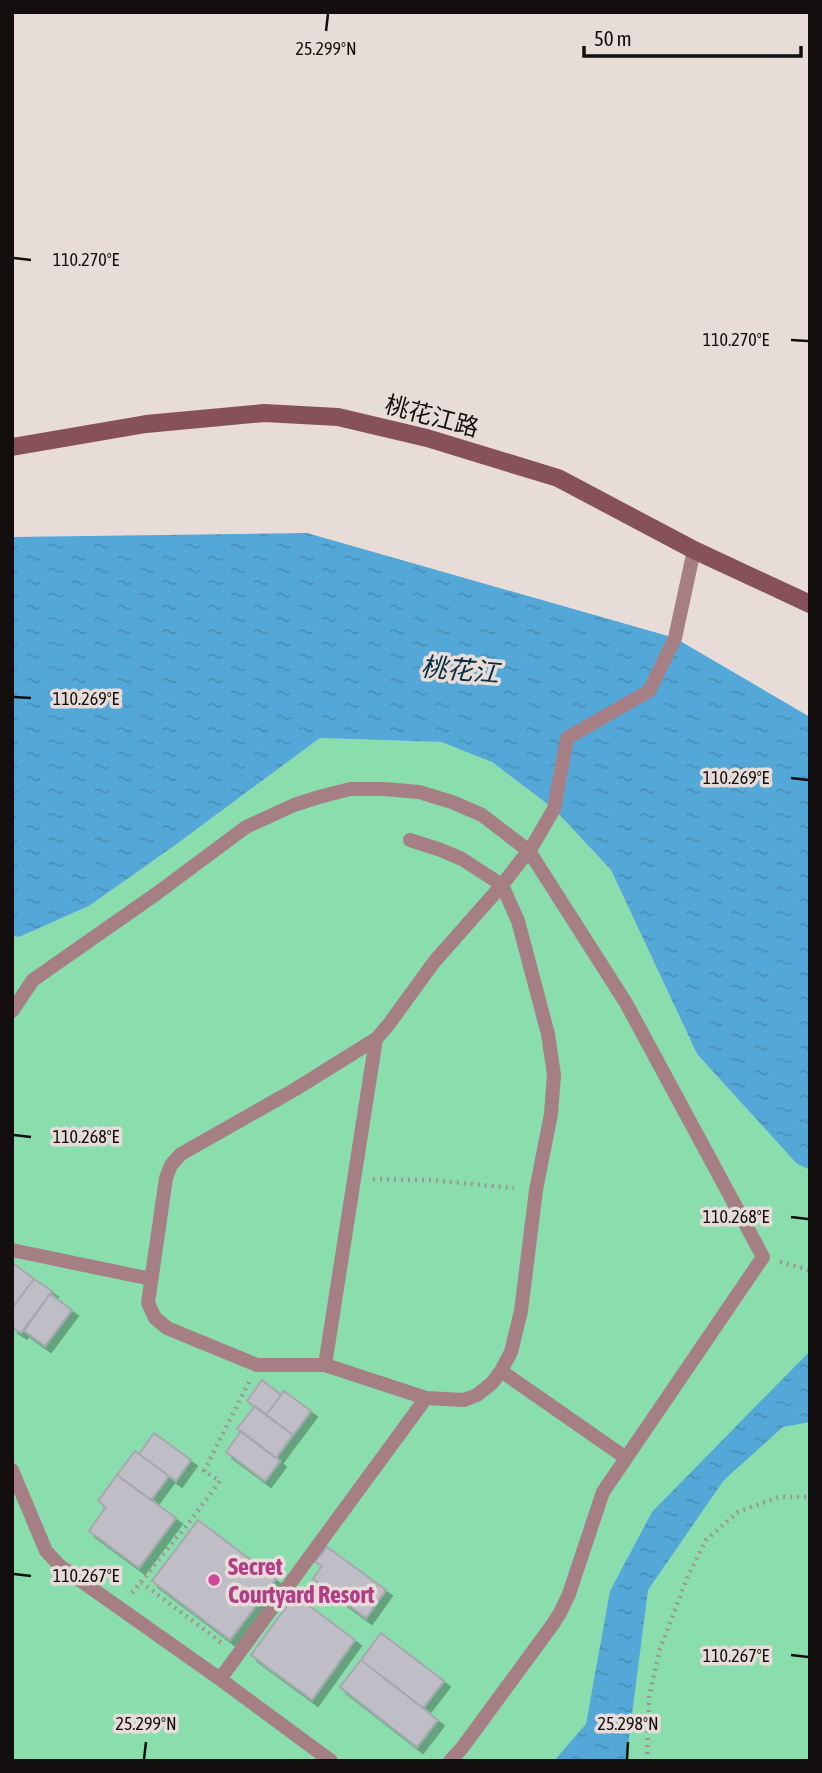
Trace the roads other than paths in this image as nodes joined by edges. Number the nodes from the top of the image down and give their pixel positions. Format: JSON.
{"nodes":[{"id":1,"x":12,"y":447,"type":"edge"},
{"id":2,"x":694,"y":551,"type":"junction"},
{"id":3,"x":810,"y":604,"type":"edge"},
{"id":4,"x":410,"y":840,"type":"dead end"},
{"id":5,"x":528,"y":851,"type":"junction"},
{"id":6,"x":502,"y":885,"type":"junction"},
{"id":7,"x":12,"y":1011,"type":"edge"},
{"id":8,"x":376,"y":1039,"type":"junction"},
{"id":9,"x":12,"y":1250,"type":"edge"},
{"id":10,"x":151,"y":1279,"type":"junction"},
{"id":11,"x":325,"y":1365,"type":"junction"},
{"id":12,"x":501,"y":1371,"type":"junction"},
{"id":13,"x":426,"y":1398,"type":"junction"},
{"id":14,"x":626,"y":1458,"type":"junction"},
{"id":15,"x":12,"y":1470,"type":"edge"},
{"id":16,"x":220,"y":1679,"type":"junction"},
{"id":17,"x":331,"y":1761,"type":"edge"},
{"id":18,"x":450,"y":1761,"type":"edge"}],
"edges":[{"from":1,"to":2,"type":"street","name":"桃花江路"},
{"from":2,"to":3,"type":"street","name":"桃花江路"},
{"from":2,"to":5,"type":"lane"},
{"from":4,"to":6,"type":"lane"},
{"from":5,"to":6,"type":"lane"},
{"from":5,"to":7,"type":"lane"},
{"from":5,"to":14,"type":"lane"},
{"from":6,"to":8,"type":"lane"},
{"from":6,"to":12,"type":"lane"},
{"from":8,"to":10,"type":"lane"},
{"from":8,"to":11,"type":"lane"},
{"from":9,"to":10,"type":"lane"},
{"from":10,"to":11,"type":"lane"},
{"from":11,"to":13,"type":"lane"},
{"from":12,"to":13,"type":"lane"},
{"from":12,"to":14,"type":"lane"},
{"from":13,"to":16,"type":"lane"},
{"from":14,"to":18,"type":"lane"},
{"from":15,"to":16,"type":"lane"},
{"from":16,"to":17,"type":"lane"}]}
